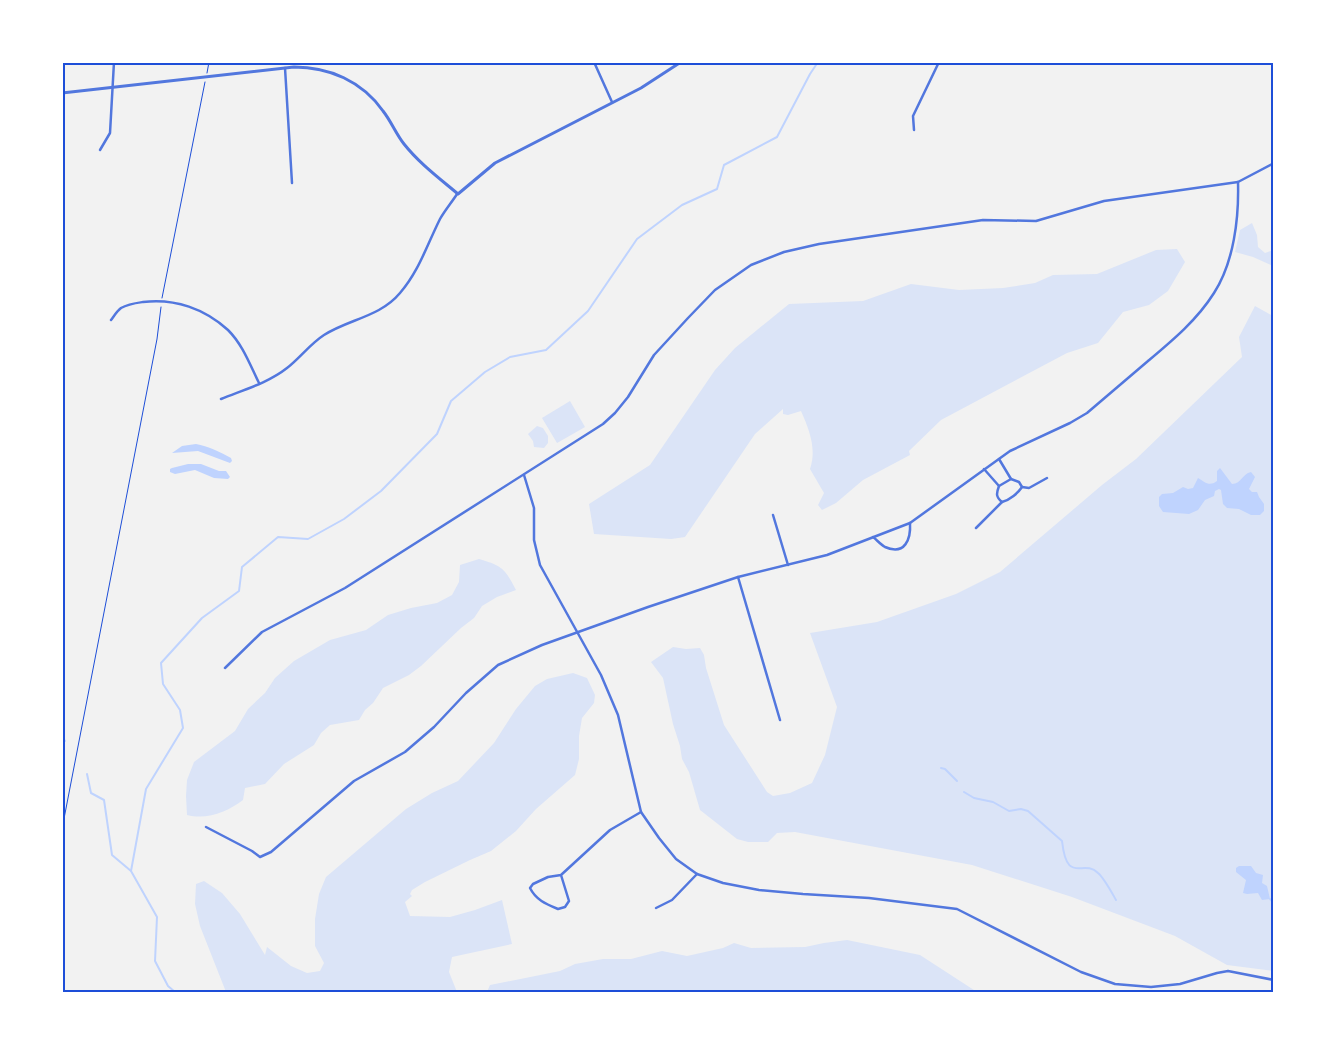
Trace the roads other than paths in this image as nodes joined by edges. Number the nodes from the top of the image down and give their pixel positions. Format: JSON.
{"nodes":[{"id":1,"x":114,"y":62,"type":"edge"},
{"id":2,"x":594,"y":62,"type":"edge"},
{"id":3,"x":681,"y":62,"type":"edge"},
{"id":4,"x":938,"y":62,"type":"edge"},
{"id":5,"x":285,"y":68,"type":"junction"},
{"id":6,"x":113,"y":87,"type":"junction"},
{"id":7,"x":62,"y":93,"type":"edge"},
{"id":8,"x":612,"y":102,"type":"junction"},
{"id":9,"x":914,"y":130,"type":"dead end"},
{"id":10,"x":100,"y":150,"type":"dead end"},
{"id":11,"x":1274,"y":163,"type":"edge"},
{"id":12,"x":292,"y":182,"type":"dead end"},
{"id":13,"x":1238,"y":182,"type":"junction"},
{"id":14,"x":458,"y":194,"type":"junction"},
{"id":15,"x":111,"y":320,"type":"dead end"},
{"id":16,"x":259,"y":383,"type":"junction"},
{"id":17,"x":221,"y":399,"type":"dead end"},
{"id":18,"x":999,"y":458,"type":"junction"},
{"id":19,"x":984,"y":469,"type":"junction"},
{"id":20,"x":524,"y":475,"type":"junction"},
{"id":21,"x":1047,"y":478,"type":"dead end"},
{"id":22,"x":1011,"y":479,"type":"junction"},
{"id":23,"x":999,"y":486,"type":"junction"},
{"id":24,"x":1022,"y":487,"type":"junction"},
{"id":25,"x":1002,"y":502,"type":"junction"},
{"id":26,"x":773,"y":515,"type":"dead end"},
{"id":27,"x":910,"y":523,"type":"junction"},
{"id":28,"x":976,"y":528,"type":"dead end"},
{"id":29,"x":873,"y":537,"type":"junction"},
{"id":30,"x":788,"y":565,"type":"junction"},
{"id":31,"x":738,"y":577,"type":"junction"},
{"id":32,"x":578,"y":632,"type":"junction"},
{"id":33,"x":226,"y":668,"type":"dead end"},
{"id":34,"x":780,"y":720,"type":"dead end"},
{"id":35,"x":641,"y":812,"type":"junction"},
{"id":36,"x":206,"y":827,"type":"dead end"},
{"id":37,"x":697,"y":874,"type":"junction"},
{"id":38,"x":561,"y":875,"type":"junction"},
{"id":39,"x":656,"y":908,"type":"dead end"},
{"id":40,"x":1274,"y":980,"type":"edge"}],
"edges":[{"from":1,"to":6,"type":"street"},
{"from":2,"to":8,"type":"street"},
{"from":3,"to":8,"type":"street"},
{"from":4,"to":9,"type":"street"},
{"from":5,"to":6,"type":"street"},
{"from":5,"to":12,"type":"street"},
{"from":5,"to":14,"type":"street"},
{"from":6,"to":7,"type":"street"},
{"from":6,"to":10,"type":"street"},
{"from":8,"to":14,"type":"street"},
{"from":11,"to":13,"type":"street"},
{"from":13,"to":18,"type":"street"},
{"from":13,"to":20,"type":"street"},
{"from":14,"to":16,"type":"street"},
{"from":15,"to":16,"type":"street"},
{"from":16,"to":17,"type":"street"},
{"from":18,"to":19,"type":"street"},
{"from":18,"to":22,"type":"street"},
{"from":19,"to":23,"type":"street"},
{"from":19,"to":27,"type":"street"},
{"from":20,"to":32,"type":"street"},
{"from":20,"to":33,"type":"street"},
{"from":21,"to":24,"type":"street"},
{"from":22,"to":23,"type":"street"},
{"from":22,"to":24,"type":"street"},
{"from":23,"to":25,"type":"street"},
{"from":24,"to":25,"type":"street"},
{"from":25,"to":28,"type":"street"},
{"from":26,"to":30,"type":"street"},
{"from":27,"to":29,"type":"street"},
{"from":27,"to":29,"type":"street"},
{"from":29,"to":30,"type":"street"},
{"from":30,"to":31,"type":"street"},
{"from":31,"to":32,"type":"street"},
{"from":31,"to":34,"type":"street"},
{"from":32,"to":35,"type":"street"},
{"from":32,"to":36,"type":"street"},
{"from":35,"to":37,"type":"street"},
{"from":35,"to":38,"type":"street"},
{"from":37,"to":39,"type":"street"},
{"from":37,"to":40,"type":"street"},
{"from":38,"to":38,"type":"street"}]}
